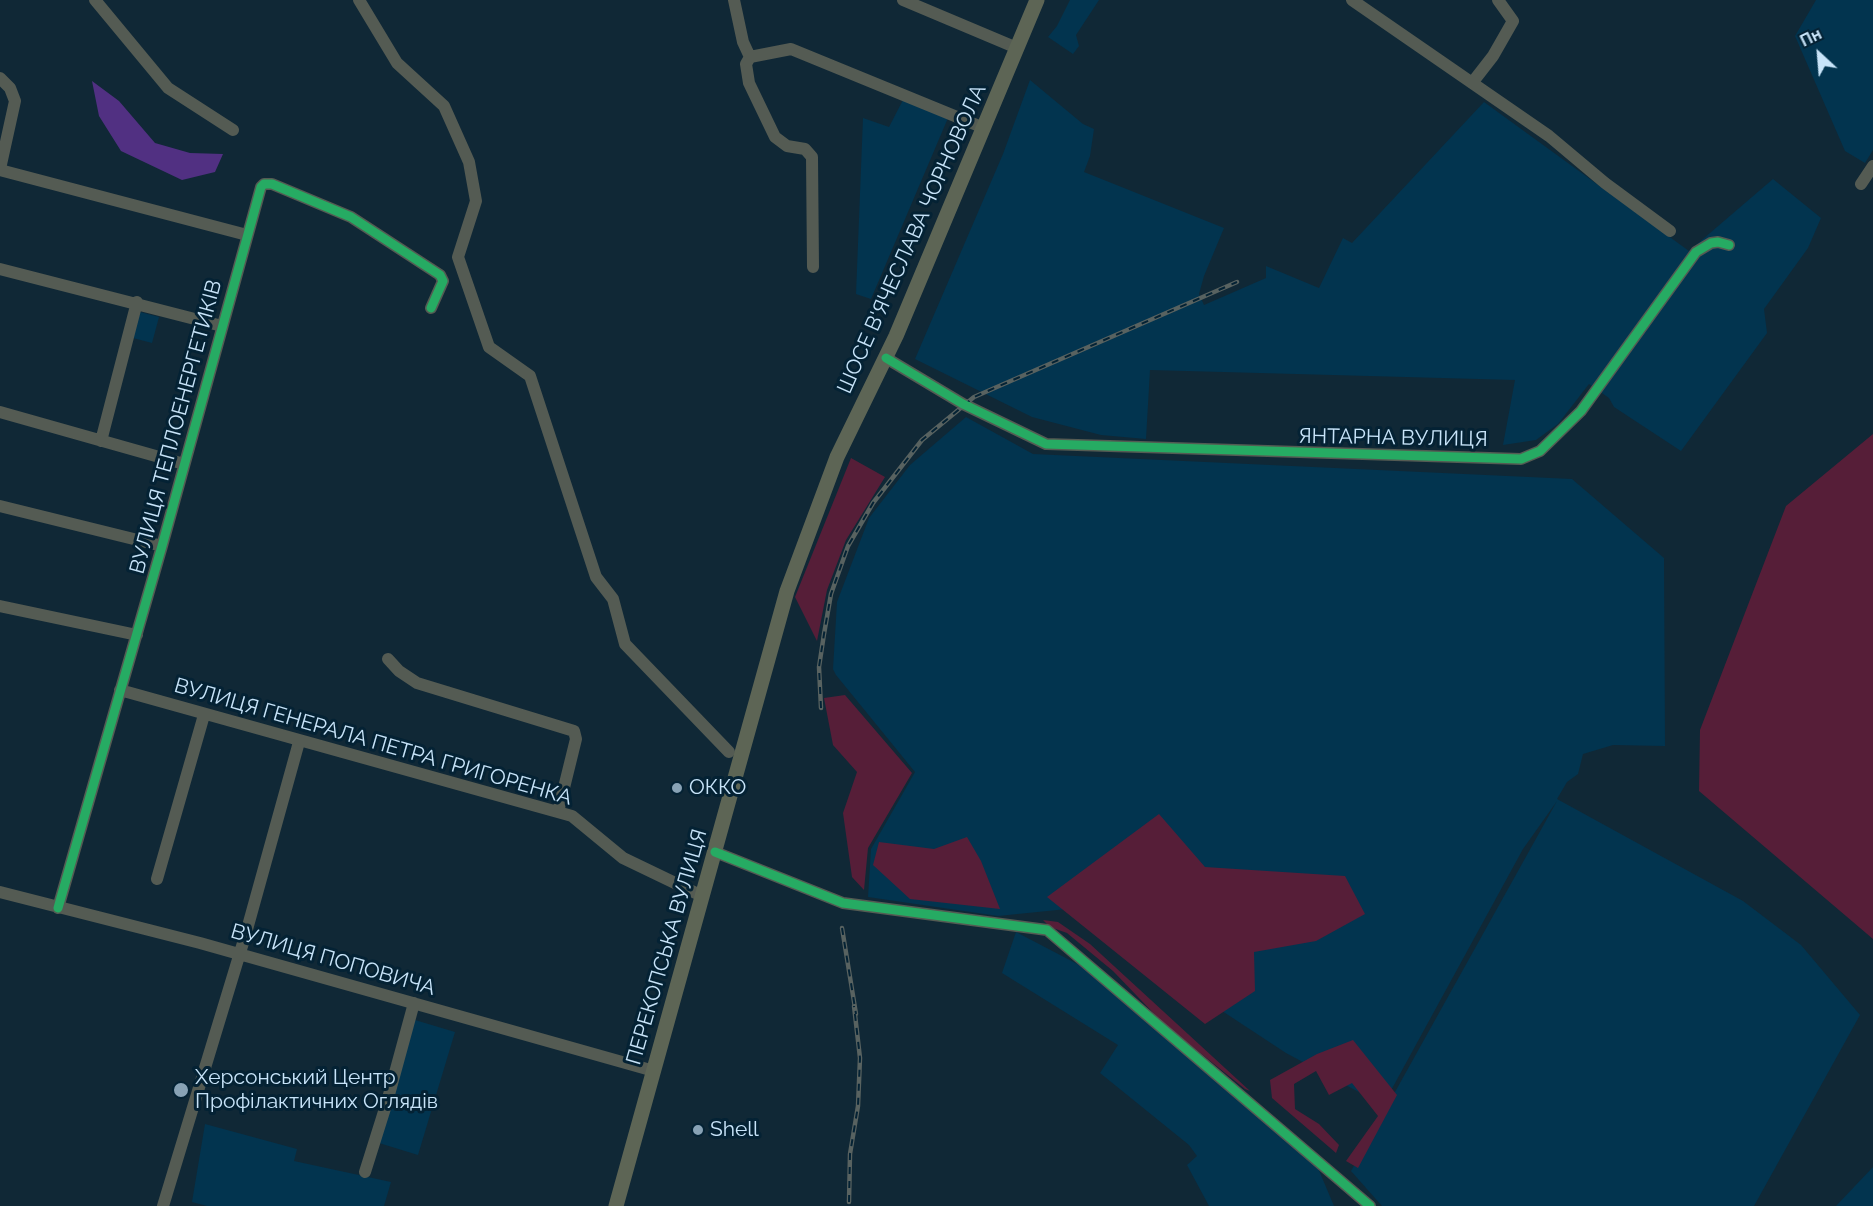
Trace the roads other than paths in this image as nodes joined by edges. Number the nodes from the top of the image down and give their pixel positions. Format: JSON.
{"nodes":[{"id":1,"x":95,"y":0,"type":"edge"},
{"id":2,"x":359,"y":0,"type":"edge"},
{"id":3,"x":734,"y":0,"type":"edge"},
{"id":4,"x":903,"y":0,"type":"edge"},
{"id":5,"x":1037,"y":0,"type":"edge"},
{"id":6,"x":1352,"y":0,"type":"edge"},
{"id":7,"x":1498,"y":0,"type":"edge"},
{"id":8,"x":1017,"y":48,"type":"junction"},
{"id":9,"x":750,"y":57,"type":"junction"},
{"id":10,"x":0,"y":78,"type":"edge"},
{"id":11,"x":1472,"y":83,"type":"junction"},
{"id":12,"x":984,"y":128,"type":"junction"},
{"id":13,"x":233,"y":130,"type":"dead end"},
{"id":14,"x":1873,"y":166,"type":"edge"},
{"id":15,"x":0,"y":170,"type":"edge"},
{"id":16,"x":1861,"y":184,"type":"dead end"},
{"id":17,"x":1670,"y":231,"type":"dead end"},
{"id":18,"x":247,"y":235,"type":"junction"},
{"id":19,"x":1729,"y":245,"type":"dead end"},
{"id":20,"x":813,"y":267,"type":"dead end"},
{"id":21,"x":0,"y":269,"type":"edge"},
{"id":22,"x":137,"y":302,"type":"junction"},
{"id":23,"x":431,"y":308,"type":"dead end"},
{"id":24,"x":222,"y":326,"type":"junction"},
{"id":25,"x":886,"y":358,"type":"junction"},
{"id":26,"x":0,"y":412,"type":"edge"},
{"id":27,"x":101,"y":441,"type":"junction"},
{"id":28,"x":184,"y":464,"type":"junction"},
{"id":29,"x":824,"y":494,"type":"joint"},
{"id":30,"x":0,"y":506,"type":"edge"},
{"id":31,"x":162,"y":546,"type":"junction"},
{"id":32,"x":0,"y":606,"type":"edge"},
{"id":33,"x":137,"y":635,"type":"junction"},
{"id":34,"x":388,"y":659,"type":"dead end"},
{"id":35,"x":120,"y":690,"type":"junction"},
{"id":36,"x":204,"y":715,"type":"junction"},
{"id":37,"x":299,"y":742,"type":"junction"},
{"id":38,"x":729,"y":752,"type":"dead end"},
{"id":39,"x":558,"y":812,"type":"junction"},
{"id":40,"x":715,"y":852,"type":"junction"},
{"id":41,"x":157,"y":879,"type":"dead end"},
{"id":42,"x":0,"y":892,"type":"edge"},
{"id":43,"x":702,"y":896,"type":"junction"},
{"id":44,"x":58,"y":908,"type":"junction"},
{"id":45,"x":238,"y":954,"type":"junction"},
{"id":46,"x":414,"y":1003,"type":"junction"},
{"id":47,"x":654,"y":1071,"type":"junction"},
{"id":48,"x":365,"y":1172,"type":"dead end"},
{"id":49,"x":163,"y":1206,"type":"edge"},
{"id":50,"x":616,"y":1206,"type":"edge"},
{"id":51,"x":1370,"y":1206,"type":"edge"}],
"edges":[{"from":1,"to":13,"type":"street"},
{"from":2,"to":38,"type":"street"},
{"from":3,"to":9,"type":"street"},
{"from":4,"to":8,"type":"street"},
{"from":5,"to":8,"type":"main road","name":"ШОСЕ В'ЯЧЕСЛАВА ЧОРНОВОЛА"},
{"from":6,"to":11,"type":"street"},
{"from":7,"to":11,"type":"street"},
{"from":8,"to":12,"type":"main road","name":"ШОСЕ В'ЯЧЕСЛАВА ЧОРНОВОЛА"},
{"from":9,"to":12,"type":"street"},
{"from":9,"to":20,"type":"street"},
{"from":10,"to":15,"type":"street"},
{"from":11,"to":17,"type":"street"},
{"from":12,"to":25,"type":"main road","name":"ШОСЕ В'ЯЧЕСЛАВА ЧОРНОВОЛА"},
{"from":14,"to":16,"type":"street"},
{"from":15,"to":18,"type":"street"},
{"from":18,"to":23,"type":"street","name":"ВУЛИЦЯ ТЕПЛОЕНЕРГЕТИКІВ"},
{"from":18,"to":24,"type":"street","name":"ВУЛИЦЯ ТЕПЛОЕНЕРГЕТИКІВ"},
{"from":19,"to":25,"type":"street","name":"ЯНТАРНА ВУЛИЦЯ"},
{"from":21,"to":22,"type":"street"},
{"from":22,"to":24,"type":"street"},
{"from":22,"to":27,"type":"street"},
{"from":24,"to":28,"type":"street","name":"ВУЛИЦЯ ТЕПЛОЕНЕРГЕТИКІВ"},
{"from":25,"to":29,"type":"main road","name":"ШОСЕ В'ЯЧЕСЛАВА ЧОРНОВОЛА"},
{"from":26,"to":27,"type":"street"},
{"from":27,"to":28,"type":"street"},
{"from":28,"to":31,"type":"street","name":"ВУЛИЦЯ ТЕПЛОЕНЕРГЕТИКІВ"},
{"from":29,"to":40,"type":"main road","name":"ПЕРЕКОПСЬКА ВУЛИЦЯ"},
{"from":30,"to":31,"type":"street"},
{"from":31,"to":33,"type":"street","name":"ВУЛИЦЯ ТЕПЛОЕНЕРГЕТИКІВ"},
{"from":32,"to":33,"type":"street"},
{"from":33,"to":35,"type":"street","name":"ВУЛИЦЯ ТЕПЛОЕНЕРГЕТИКІВ"},
{"from":34,"to":39,"type":"street"},
{"from":35,"to":36,"type":"street","name":"ВУЛИЦЯ ГЕНЕРАЛА ПЕТРА ГРИГОРЕНКА"},
{"from":35,"to":44,"type":"street","name":"ВУЛИЦЯ ТЕПЛОЕНЕРГЕТИКІВ"},
{"from":36,"to":37,"type":"street","name":"ВУЛИЦЯ ГЕНЕРАЛА ПЕТРА ГРИГОРЕНКА"},
{"from":36,"to":41,"type":"street"},
{"from":37,"to":39,"type":"street","name":"ВУЛИЦЯ ГЕНЕРАЛА ПЕТРА ГРИГОРЕНКА"},
{"from":37,"to":45,"type":"street"},
{"from":39,"to":43,"type":"street","name":"ВУЛИЦЯ ГЕНЕРАЛА ПЕТРА ГРИГОРЕНКА"},
{"from":40,"to":43,"type":"main road","name":"ПЕРЕКОПСЬКА ВУЛИЦЯ"},
{"from":40,"to":51,"type":"street"},
{"from":42,"to":44,"type":"street","name":"ВУЛИЦЯ ПОПОВИЧА"},
{"from":43,"to":47,"type":"main road","name":"ПЕРЕКОПСЬКА ВУЛИЦЯ"},
{"from":44,"to":45,"type":"street","name":"ВУЛИЦЯ ПОПОВИЧА"},
{"from":45,"to":46,"type":"street","name":"ВУЛИЦЯ ПОПОВИЧА"},
{"from":45,"to":49,"type":"street"},
{"from":46,"to":47,"type":"street","name":"ВУЛИЦЯ ПОПОВИЧА"},
{"from":46,"to":48,"type":"street"},
{"from":47,"to":50,"type":"main road","name":"ПЕРЕКОПСЬКА ВУЛИЦЯ"}]}
